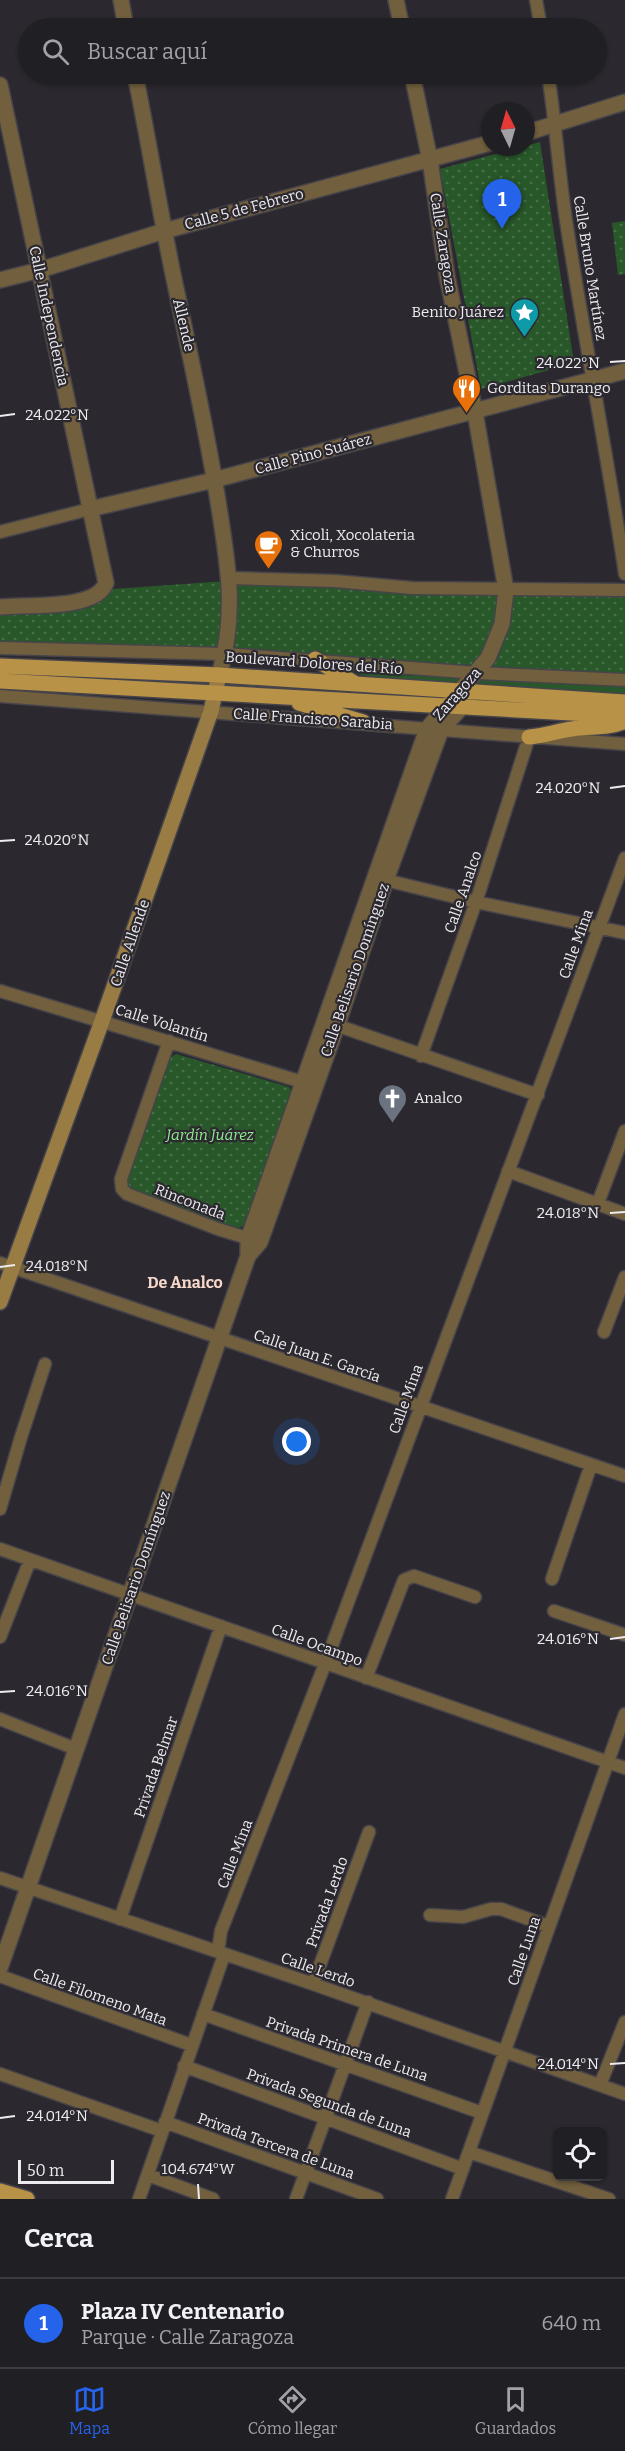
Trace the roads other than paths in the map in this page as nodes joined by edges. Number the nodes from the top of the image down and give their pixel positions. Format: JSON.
{"nodes":[{"id":1,"x":121,"y":0,"type":"edge"},
{"id":2,"x":396,"y":0,"type":"edge"},
{"id":3,"x":537,"y":0,"type":"edge"},
{"id":4,"x":124,"y":18,"type":"edge"},
{"id":5,"x":400,"y":18,"type":"edge"},
{"id":6,"x":540,"y":18,"type":"edge"},
{"id":7,"x":137,"y":84,"type":"edge"},
{"id":8,"x":414,"y":84,"type":"edge"},
{"id":9,"x":550,"y":84,"type":"edge"},
{"id":10,"x":0,"y":85,"type":"edge"},
{"id":11,"x":625,"y":102,"type":"edge"},
{"id":12,"x":556,"y":124,"type":"junction"},
{"id":13,"x":535,"y":130,"type":"edge"},
{"id":14,"x":481,"y":146,"type":"edge"},
{"id":15,"x":430,"y":160,"type":"junction"},
{"id":16,"x":165,"y":231,"type":"junction"},
{"id":17,"x":40,"y":270,"type":"junction"},
{"id":18,"x":0,"y":280,"type":"edge"},
{"id":19,"x":625,"y":371,"type":"edge"},
{"id":20,"x":592,"y":379,"type":"junction"},
{"id":21,"x":475,"y":412,"type":"junction"},
{"id":22,"x":214,"y":480,"type":"junction"},
{"id":23,"x":90,"y":510,"type":"junction"},
{"id":24,"x":0,"y":532,"type":"edge"},
{"id":25,"x":625,"y":574,"type":"edge"},
{"id":26,"x":230,"y":578,"type":"junction"},
{"id":27,"x":506,"y":590,"type":"junction"},
{"id":28,"x":625,"y":590,"type":"edge"},
{"id":29,"x":0,"y":607,"type":"edge"},
{"id":30,"x":0,"y":648,"type":"edge"},
{"id":31,"x":226,"y":654,"type":"junction"},
{"id":32,"x":315,"y":659,"type":"junction"},
{"id":33,"x":0,"y":666,"type":"edge"},
{"id":34,"x":477,"y":673,"type":"junction"},
{"id":35,"x":219,"y":675,"type":"junction"},
{"id":36,"x":625,"y":680,"type":"edge"},
{"id":37,"x":0,"y":681,"type":"edge"},
{"id":38,"x":356,"y":684,"type":"junction"},
{"id":39,"x":458,"y":691,"type":"junction"},
{"id":40,"x":215,"y":693,"type":"junction"},
{"id":41,"x":476,"y":693,"type":"junction"},
{"id":42,"x":0,"y":696,"type":"edge"},
{"id":43,"x":285,"y":697,"type":"junction"},
{"id":44,"x":625,"y":702,"type":"edge"},
{"id":45,"x":452,"y":708,"type":"junction"},
{"id":46,"x":211,"y":711,"type":"junction"},
{"id":47,"x":625,"y":716,"type":"edge"},
{"id":48,"x":625,"y":721,"type":"edge"},
{"id":49,"x":363,"y":722,"type":"junction"},
{"id":50,"x":434,"y":729,"type":"junction"},
{"id":51,"x":528,"y":737,"type":"junction"},
{"id":52,"x":625,"y":744,"type":"edge"},
{"id":53,"x":625,"y":858,"type":"edge"},
{"id":54,"x":381,"y":879,"type":"junction"},
{"id":55,"x":476,"y":902,"type":"junction"},
{"id":56,"x":598,"y":928,"type":"junction"},
{"id":57,"x":625,"y":933,"type":"edge"},
{"id":58,"x":0,"y":991,"type":"edge"},
{"id":59,"x":102,"y":1021,"type":"junction"},
{"id":60,"x":332,"y":1024,"type":"junction"},
{"id":61,"x":169,"y":1041,"type":"junction"},
{"id":62,"x":421,"y":1056,"type":"junction"},
{"id":63,"x":309,"y":1084,"type":"junction"},
{"id":64,"x":538,"y":1095,"type":"junction"},
{"id":65,"x":625,"y":1131,"type":"edge"},
{"id":66,"x":508,"y":1172,"type":"junction"},
{"id":67,"x":598,"y":1203,"type":"junction"},
{"id":68,"x":625,"y":1214,"type":"edge"},
{"id":69,"x":254,"y":1240,"type":"junction"},
{"id":70,"x":6,"y":1265,"type":"edge"},
{"id":71,"x":625,"y":1277,"type":"edge"},
{"id":72,"x":0,"y":1302,"type":"edge"},
{"id":73,"x":604,"y":1332,"type":"dead end"},
{"id":74,"x":218,"y":1338,"type":"junction"},
{"id":75,"x":45,"y":1364,"type":"dead end"},
{"id":76,"x":420,"y":1406,"type":"junction"},
{"id":77,"x":591,"y":1465,"type":"junction"},
{"id":78,"x":625,"y":1476,"type":"edge"},
{"id":79,"x":0,"y":1509,"type":"edge"},
{"id":80,"x":0,"y":1549,"type":"edge"},
{"id":81,"x":30,"y":1560,"type":"junction"},
{"id":82,"x":552,"y":1580,"type":"dead end"},
{"id":83,"x":130,"y":1596,"type":"junction"},
{"id":84,"x":475,"y":1597,"type":"dead end"},
{"id":85,"x":554,"y":1611,"type":"dead end"},
{"id":86,"x":221,"y":1626,"type":"junction"},
{"id":87,"x":625,"y":1635,"type":"edge"},
{"id":88,"x":0,"y":1637,"type":"edge"},
{"id":89,"x":325,"y":1664,"type":"junction"},
{"id":90,"x":366,"y":1678,"type":"junction"},
{"id":91,"x":625,"y":1714,"type":"edge"},
{"id":92,"x":0,"y":1719,"type":"edge"},
{"id":93,"x":76,"y":1749,"type":"junction"},
{"id":94,"x":607,"y":1761,"type":"junction"},
{"id":95,"x":625,"y":1768,"type":"edge"},
{"id":96,"x":369,"y":1832,"type":"dead end"},
{"id":97,"x":0,"y":1878,"type":"edge"},
{"id":98,"x":27,"y":1888,"type":"junction"},
{"id":99,"x":430,"y":1915,"type":"dead end"},
{"id":100,"x":120,"y":1919,"type":"junction"},
{"id":101,"x":548,"y":1926,"type":"junction"},
{"id":102,"x":221,"y":1953,"type":"junction"},
{"id":103,"x":0,"y":1968,"type":"edge"},
{"id":104,"x":0,"y":1976,"type":"edge"},
{"id":105,"x":313,"y":1984,"type":"junction"},
{"id":106,"x":368,"y":2002,"type":"junction"},
{"id":107,"x":203,"y":2014,"type":"junction"},
{"id":108,"x":625,"y":2022,"type":"edge"},
{"id":109,"x":191,"y":2045,"type":"junction"},
{"id":110,"x":505,"y":2051,"type":"junction"},
{"id":111,"x":344,"y":2065,"type":"junction"},
{"id":112,"x":184,"y":2066,"type":"junction"},
{"id":113,"x":0,"y":2074,"type":"edge"},
{"id":114,"x":600,"y":2085,"type":"junction"},
{"id":115,"x":625,"y":2094,"type":"edge"},
{"id":116,"x":482,"y":2113,"type":"junction"},
{"id":117,"x":325,"y":2118,"type":"junction"},
{"id":118,"x":163,"y":2127,"type":"junction"},
{"id":119,"x":469,"y":2152,"type":"junction"},
{"id":120,"x":463,"y":2169,"type":"junction"},
{"id":121,"x":306,"y":2173,"type":"junction"},
{"id":122,"x":148,"y":2175,"type":"junction"},
{"id":123,"x":0,"y":2191,"type":"edge"},
{"id":124,"x":27,"y":2199,"type":"edge"},
{"id":125,"x":139,"y":2199,"type":"edge"},
{"id":126,"x":213,"y":2199,"type":"edge"},
{"id":127,"x":296,"y":2199,"type":"edge"},
{"id":128,"x":377,"y":2199,"type":"edge"},
{"id":129,"x":452,"y":2199,"type":"edge"},
{"id":130,"x":609,"y":2199,"type":"edge"}],
"edges":[{"from":1,"to":4,"type":"street"},
{"from":2,"to":5,"type":"street"},
{"from":3,"to":6,"type":"street"},
{"from":7,"to":16,"type":"street","name":"Allende"},
{"from":8,"to":15,"type":"street","name":"Calle Zaragoza"},
{"from":9,"to":12,"type":"street","name":"Calle Bruno Martínez"},
{"from":10,"to":17,"type":"street","name":"Calle Independencia"},
{"from":11,"to":12,"type":"street"},
{"from":12,"to":13,"type":"street"},
{"from":12,"to":20,"type":"street","name":"Calle Bruno Martínez"},
{"from":14,"to":15,"type":"street","name":"Calle 5 de Febrero"},
{"from":15,"to":16,"type":"street","name":"Calle 5 de Febrero"},
{"from":15,"to":21,"type":"street","name":"Calle Zaragoza"},
{"from":16,"to":17,"type":"street","name":"Calle 5 de Febrero"},
{"from":16,"to":22,"type":"street","name":"Allende"},
{"from":17,"to":18,"type":"street","name":"Calle 5 de Febrero"},
{"from":17,"to":23,"type":"street","name":"Calle Independencia"},
{"from":19,"to":20,"type":"street","name":"Calle Pino Suárez"},
{"from":20,"to":21,"type":"street","name":"Calle Pino Suárez"},
{"from":20,"to":25,"type":"street","name":"Calle Bruno Martínez"},
{"from":21,"to":22,"type":"street","name":"Calle Pino Suárez"},
{"from":21,"to":27,"type":"street","name":"Calle Zaragoza"},
{"from":22,"to":23,"type":"street","name":"Calle Pino Suárez"},
{"from":22,"to":26,"type":"street","name":"Allende"},
{"from":23,"to":24,"type":"street","name":"Calle Pino Suárez"},
{"from":23,"to":29,"type":"street","name":"Calle Independencia"},
{"from":26,"to":27,"type":"street"},
{"from":26,"to":31,"type":"street","name":"Calle Allende"},
{"from":27,"to":28,"type":"street"},
{"from":27,"to":34,"type":"street","name":"Zaragoza"},
{"from":30,"to":31,"type":"street"},
{"from":31,"to":32,"type":"street"},
{"from":31,"to":35,"type":"street","name":"Calle Allende"},
{"from":32,"to":34,"type":"street"},
{"from":32,"to":38,"type":"main road"},
{"from":33,"to":35,"type":"main road","name":"Boulevard Dolores del Río"},
{"from":34,"to":36,"type":"street"},
{"from":34,"to":39,"type":"street","name":"Zaragoza"},
{"from":35,"to":38,"type":"main road","name":"Boulevard Dolores del Río"},
{"from":35,"to":40,"type":"main road","name":"Calle Allende"},
{"from":37,"to":40,"type":"main road"},
{"from":38,"to":39,"type":"main road","name":"Boulevard Dolores del Río"},
{"from":39,"to":41,"type":"main road","name":"Boulevard Dolores del Río"},
{"from":39,"to":45,"type":"street","name":"Zaragoza"},
{"from":40,"to":43,"type":"main road"},
{"from":40,"to":46,"type":"main road","name":"Calle Allende"},
{"from":41,"to":44,"type":"main road","name":"Boulevard Dolores del Río"},
{"from":41,"to":45,"type":"street"},
{"from":42,"to":46,"type":"street","name":"Calle Francisco Sarabia"},
{"from":43,"to":45,"type":"main road"},
{"from":43,"to":49,"type":"main road"},
{"from":45,"to":47,"type":"main road"},
{"from":45,"to":50,"type":"street","name":"Zaragoza"},
{"from":46,"to":49,"type":"street","name":"Calle Francisco Sarabia"},
{"from":46,"to":59,"type":"main road","name":"Calle Allende"},
{"from":48,"to":51,"type":"main road"},
{"from":49,"to":50,"type":"street","name":"Calle Francisco Sarabia"},
{"from":50,"to":51,"type":"street","name":"Calle Francisco Sarabia"},
{"from":50,"to":54,"type":"street","name":"Calle Belisario Domínguez"},
{"from":51,"to":52,"type":"street","name":"Calle Francisco Sarabia"},
{"from":51,"to":55,"type":"street","name":"Calle Analco"},
{"from":53,"to":56,"type":"street","name":"Calle Mina"},
{"from":54,"to":55,"type":"street"},
{"from":54,"to":60,"type":"street","name":"Calle Belisario Domínguez"},
{"from":55,"to":56,"type":"street"},
{"from":55,"to":62,"type":"street","name":"Calle Analco"},
{"from":56,"to":57,"type":"street"},
{"from":56,"to":64,"type":"street","name":"Calle Mina"},
{"from":58,"to":59,"type":"street","name":"Calle Volantín"},
{"from":59,"to":61,"type":"street","name":"Calle Volantín"},
{"from":59,"to":70,"type":"main road","name":"Calle Allende"},
{"from":60,"to":62,"type":"street"},
{"from":60,"to":63,"type":"street","name":"Calle Belisario Domínguez"},
{"from":61,"to":63,"type":"street","name":"Calle Volantín"},
{"from":61,"to":69,"type":"street","name":"Rinconada"},
{"from":62,"to":64,"type":"street"},
{"from":63,"to":69,"type":"street","name":"Calle Belisario Domínguez"},
{"from":64,"to":66,"type":"street","name":"Calle Mina"},
{"from":65,"to":67,"type":"street"},
{"from":66,"to":67,"type":"street"},
{"from":66,"to":76,"type":"street","name":"Calle Mina"},
{"from":67,"to":68,"type":"street"},
{"from":69,"to":74,"type":"street","name":"Calle Belisario Domínguez"},
{"from":70,"to":72,"type":"main road","name":"Calle Allende"},
{"from":70,"to":74,"type":"street","name":"Calle Juan E. García"},
{"from":71,"to":73,"type":"street"},
{"from":74,"to":76,"type":"street","name":"Calle Juan E. García"},
{"from":74,"to":83,"type":"street","name":"Calle Belisario Domínguez"},
{"from":75,"to":79,"type":"street"},
{"from":76,"to":77,"type":"street","name":"Calle Juan E. García"},
{"from":76,"to":89,"type":"street","name":"Calle Mina"},
{"from":77,"to":78,"type":"street","name":"Calle Juan E. García"},
{"from":77,"to":82,"type":"street"},
{"from":80,"to":81,"type":"street","name":"Calle Ocampo"},
{"from":81,"to":83,"type":"street","name":"Calle Ocampo"},
{"from":81,"to":88,"type":"street"},
{"from":83,"to":86,"type":"street","name":"Calle Ocampo"},
{"from":83,"to":93,"type":"street","name":"Calle Belisario Domínguez"},
{"from":84,"to":90,"type":"street"},
{"from":85,"to":87,"type":"street"},
{"from":86,"to":89,"type":"street","name":"Calle Ocampo"},
{"from":86,"to":100,"type":"street","name":"Privada Belmar"},
{"from":89,"to":90,"type":"street","name":"Calle Ocampo"},
{"from":89,"to":102,"type":"street","name":"Calle Mina"},
{"from":90,"to":94,"type":"street","name":"Calle Ocampo"},
{"from":91,"to":94,"type":"street","name":"Calle Luna"},
{"from":92,"to":93,"type":"street"},
{"from":93,"to":98,"type":"street","name":"Calle Belisario Domínguez"},
{"from":94,"to":95,"type":"street","name":"Calle Ocampo"},
{"from":94,"to":101,"type":"street","name":"Calle Luna"},
{"from":96,"to":105,"type":"street","name":"Privada Lerdo"},
{"from":97,"to":98,"type":"street","name":"Calle Lerdo"},
{"from":98,"to":100,"type":"street","name":"Calle Lerdo"},
{"from":98,"to":103,"type":"street","name":"Calle Belisario Domínguez"},
{"from":99,"to":101,"type":"street"},
{"from":100,"to":102,"type":"street","name":"Calle Lerdo"},
{"from":101,"to":110,"type":"street","name":"Calle Luna"},
{"from":102,"to":105,"type":"street","name":"Calle Lerdo"},
{"from":102,"to":107,"type":"street","name":"Calle Mina"},
{"from":104,"to":109,"type":"street","name":"Calle Filomeno Mata"},
{"from":105,"to":106,"type":"street","name":"Calle Lerdo"},
{"from":106,"to":110,"type":"street","name":"Calle Lerdo"},
{"from":106,"to":111,"type":"street"},
{"from":107,"to":109,"type":"street","name":"Calle Mina"},
{"from":107,"to":111,"type":"street","name":"Privada Primera de Luna"},
{"from":108,"to":114,"type":"street"},
{"from":109,"to":112,"type":"street","name":"Calle Mina"},
{"from":110,"to":114,"type":"street","name":"Calle Lerdo"},
{"from":110,"to":116,"type":"street","name":"Calle Luna"},
{"from":111,"to":116,"type":"street","name":"Privada Primera de Luna"},
{"from":111,"to":117,"type":"street"},
{"from":112,"to":117,"type":"street","name":"Privada Segunda de Luna"},
{"from":112,"to":118,"type":"street","name":"Calle Mina"},
{"from":113,"to":118,"type":"street","name":"Privada Tercera de Luna"},
{"from":114,"to":115,"type":"street","name":"Calle Lerdo"},
{"from":116,"to":119,"type":"street","name":"Calle Luna"},
{"from":117,"to":120,"type":"street","name":"Privada Segunda de Luna"},
{"from":117,"to":121,"type":"street"},
{"from":118,"to":121,"type":"street","name":"Privada Tercera de Luna"},
{"from":118,"to":122,"type":"street","name":"Calle Mina"},
{"from":119,"to":120,"type":"street","name":"Calle Luna"},
{"from":119,"to":130,"type":"street"},
{"from":120,"to":129,"type":"street","name":"Calle Luna"},
{"from":121,"to":127,"type":"street"},
{"from":121,"to":128,"type":"street","name":"Privada Tercera de Luna"},
{"from":122,"to":125,"type":"street","name":"Calle Mina"},
{"from":122,"to":126,"type":"street"},
{"from":123,"to":124,"type":"main road"}]}
